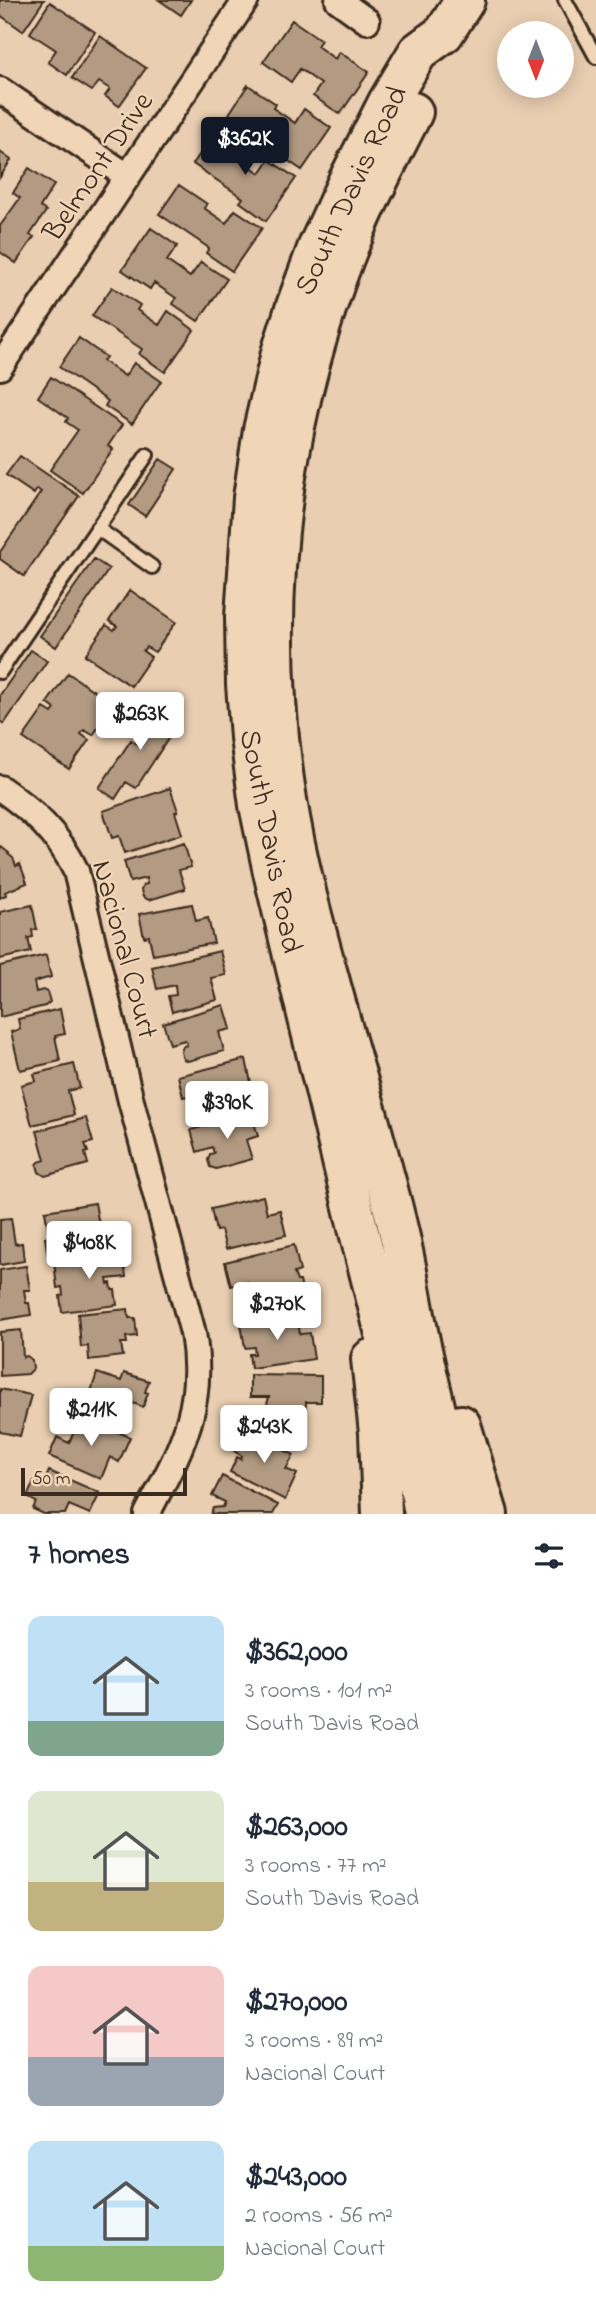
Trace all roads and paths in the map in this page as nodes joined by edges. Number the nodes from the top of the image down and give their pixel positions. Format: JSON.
{"nodes":[{"id":1,"x":246,"y":0,"type":"edge"},
{"id":2,"x":338,"y":0,"type":"edge"},
{"id":3,"x":465,"y":0,"type":"edge"},
{"id":4,"x":565,"y":0,"type":"edge"},
{"id":5,"x":367,"y":20,"type":"dead end"},
{"id":6,"x":444,"y":33,"type":"junction"},
{"id":7,"x":596,"y":57,"type":"edge"},
{"id":8,"x":0,"y":90,"type":"edge"},
{"id":9,"x":127,"y":176,"type":"junction"},
{"id":10,"x":0,"y":367,"type":"edge"},
{"id":11,"x":147,"y":454,"type":"dead end"},
{"id":12,"x":97,"y":528,"type":"junction"},
{"id":13,"x":152,"y":567,"type":"dead end"},
{"id":14,"x":0,"y":672,"type":"edge"},
{"id":15,"x":0,"y":788,"type":"edge"},
{"id":16,"x":399,"y":1230,"type":"junction"},
{"id":17,"x":359,"y":1232,"type":"junction"},
{"id":18,"x":147,"y":1514,"type":"edge"},
{"id":19,"x":382,"y":1514,"type":"edge"},
{"id":20,"x":424,"y":1514,"type":"edge"},
{"id":21,"x":455,"y":1514,"type":"edge"},
{"id":22,"x":488,"y":1514,"type":"edge"}],
"edges":[{"from":1,"to":9,"type":"street","name":"Belmont Drive"},
{"from":2,"to":5,"type":"street"},
{"from":3,"to":6,"type":"main road","name":"South Davis Road"},
{"from":4,"to":7,"type":"lane"},
{"from":6,"to":16,"type":"main road","name":"South Davis Road"},
{"from":6,"to":17,"type":"main road","name":"South Davis Road"},
{"from":8,"to":9,"type":"street"},
{"from":9,"to":10,"type":"street","name":"Belmont Drive"},
{"from":11,"to":12,"type":"lane"},
{"from":12,"to":13,"type":"lane"},
{"from":12,"to":14,"type":"lane"},
{"from":15,"to":18,"type":"street","name":"Nacional Court"},
{"from":16,"to":21,"type":"main road","name":"South Davis Road"},
{"from":16,"to":22,"type":"main road"},
{"from":17,"to":19,"type":"main road"},
{"from":17,"to":20,"type":"main road","name":"South Davis Road"}]}
